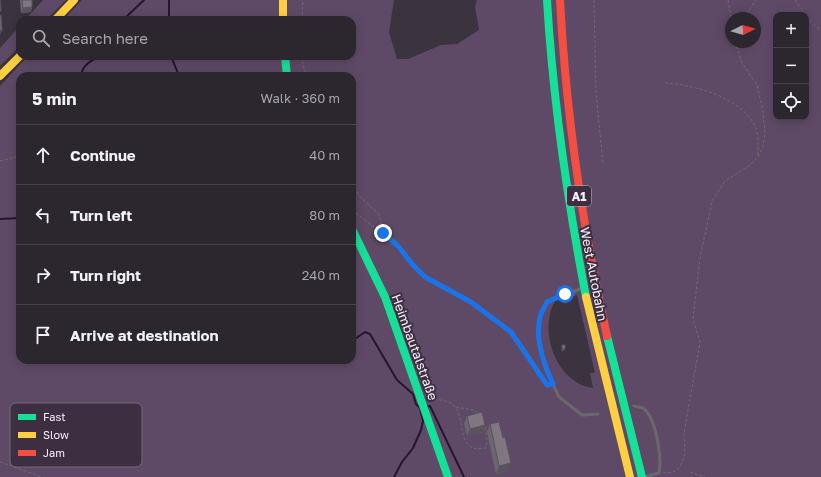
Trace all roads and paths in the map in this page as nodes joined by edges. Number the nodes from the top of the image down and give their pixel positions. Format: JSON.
{"nodes":[{"id":1,"x":74,"y":0,"type":"edge"},
{"id":2,"x":283,"y":0,"type":"edge"},
{"id":3,"x":302,"y":0,"type":"edge"},
{"id":4,"x":548,"y":0,"type":"edge"},
{"id":5,"x":560,"y":0,"type":"edge"},
{"id":6,"x":594,"y":0,"type":"edge"},
{"id":7,"x":728,"y":0,"type":"edge"},
{"id":8,"x":756,"y":0,"type":"edge"},
{"id":9,"x":795,"y":0,"type":"edge"},
{"id":10,"x":730,"y":12,"type":"edge"},
{"id":11,"x":748,"y":12,"type":"edge"},
{"id":12,"x":59,"y":16,"type":"edge"},
{"id":13,"x":283,"y":16,"type":"edge"},
{"id":14,"x":302,"y":16,"type":"edge"},
{"id":15,"x":821,"y":31,"type":"edge"},
{"id":16,"x":737,"y":48,"type":"edge"},
{"id":17,"x":16,"y":60,"type":"edge"},
{"id":18,"x":285,"y":60,"type":"edge"},
{"id":19,"x":302,"y":60,"type":"edge"},
{"id":20,"x":287,"y":72,"type":"edge"},
{"id":21,"x":305,"y":72,"type":"edge"},
{"id":22,"x":0,"y":76,"type":"edge"},
{"id":23,"x":665,"y":83,"type":"dead end"},
{"id":24,"x":16,"y":157,"type":"edge"},
{"id":25,"x":758,"y":157,"type":"junction"},
{"id":26,"x":0,"y":161,"type":"edge"},
{"id":27,"x":603,"y":163,"type":"dead end"},
{"id":28,"x":356,"y":190,"type":"edge"},
{"id":29,"x":356,"y":213,"type":"edge"},
{"id":30,"x":383,"y":233,"type":"junction"},
{"id":31,"x":356,"y":237,"type":"edge"},
{"id":32,"x":584,"y":287,"type":"junction"},
{"id":33,"x":553,"y":384,"type":"junction"},
{"id":34,"x":423,"y":404,"type":"junction"},
{"id":35,"x":634,"y":406,"type":"dead end"},
{"id":36,"x":456,"y":407,"type":"junction"},
{"id":37,"x":480,"y":414,"type":"edge"},
{"id":38,"x":598,"y":414,"type":"dead end"},
{"id":39,"x":485,"y":426,"type":"edge"},
{"id":40,"x":0,"y":462,"type":"edge"},
{"id":41,"x":10,"y":466,"type":"edge"},
{"id":42,"x":14,"y":467,"type":"edge"},
{"id":43,"x":690,"y":472,"type":"dead end"},
{"id":44,"x":659,"y":473,"type":"junction"},
{"id":45,"x":42,"y":477,"type":"edge"},
{"id":46,"x":448,"y":477,"type":"edge"},
{"id":47,"x":630,"y":477,"type":"edge"},
{"id":48,"x":643,"y":477,"type":"edge"},
{"id":49,"x":705,"y":477,"type":"edge"}],
"edges":[{"from":1,"to":12,"type":"main road"},
{"from":2,"to":13,"type":"main road"},
{"from":3,"to":14,"type":"path"},
{"from":4,"to":32,"type":"main road","name":"West Autobahn","number":"A1"},
{"from":5,"to":48,"type":"main road","name":"West Autobahn","number":"A1"},
{"from":6,"to":27,"type":"path"},
{"from":7,"to":10,"type":"path"},
{"from":8,"to":11,"type":"path"},
{"from":9,"to":15,"type":"path"},
{"from":16,"to":25,"type":"path"},
{"from":17,"to":22,"type":"main road"},
{"from":18,"to":20,"type":"main road"},
{"from":19,"to":21,"type":"path"},
{"from":23,"to":25,"type":"path"},
{"from":24,"to":26,"type":"path"},
{"from":25,"to":44,"type":"path"},
{"from":28,"to":30,"type":"path"},
{"from":29,"to":30,"type":"path"},
{"from":30,"to":33,"type":"path"},
{"from":31,"to":34,"type":"main road","name":"Heimbautalstraße"},
{"from":32,"to":33,"type":"lane"},
{"from":32,"to":47,"type":"main road","name":"West Autobahn","number":"A1"},
{"from":33,"to":38,"type":"lane"},
{"from":34,"to":36,"type":"path"},
{"from":34,"to":46,"type":"main road","name":"Heimbautalstraße"},
{"from":35,"to":44,"type":"lane"},
{"from":36,"to":37,"type":"path"},
{"from":36,"to":39,"type":"path"},
{"from":40,"to":41,"type":"path"},
{"from":42,"to":45,"type":"path"},
{"from":43,"to":49,"type":"path"},
{"from":44,"to":48,"type":"lane"}]}
